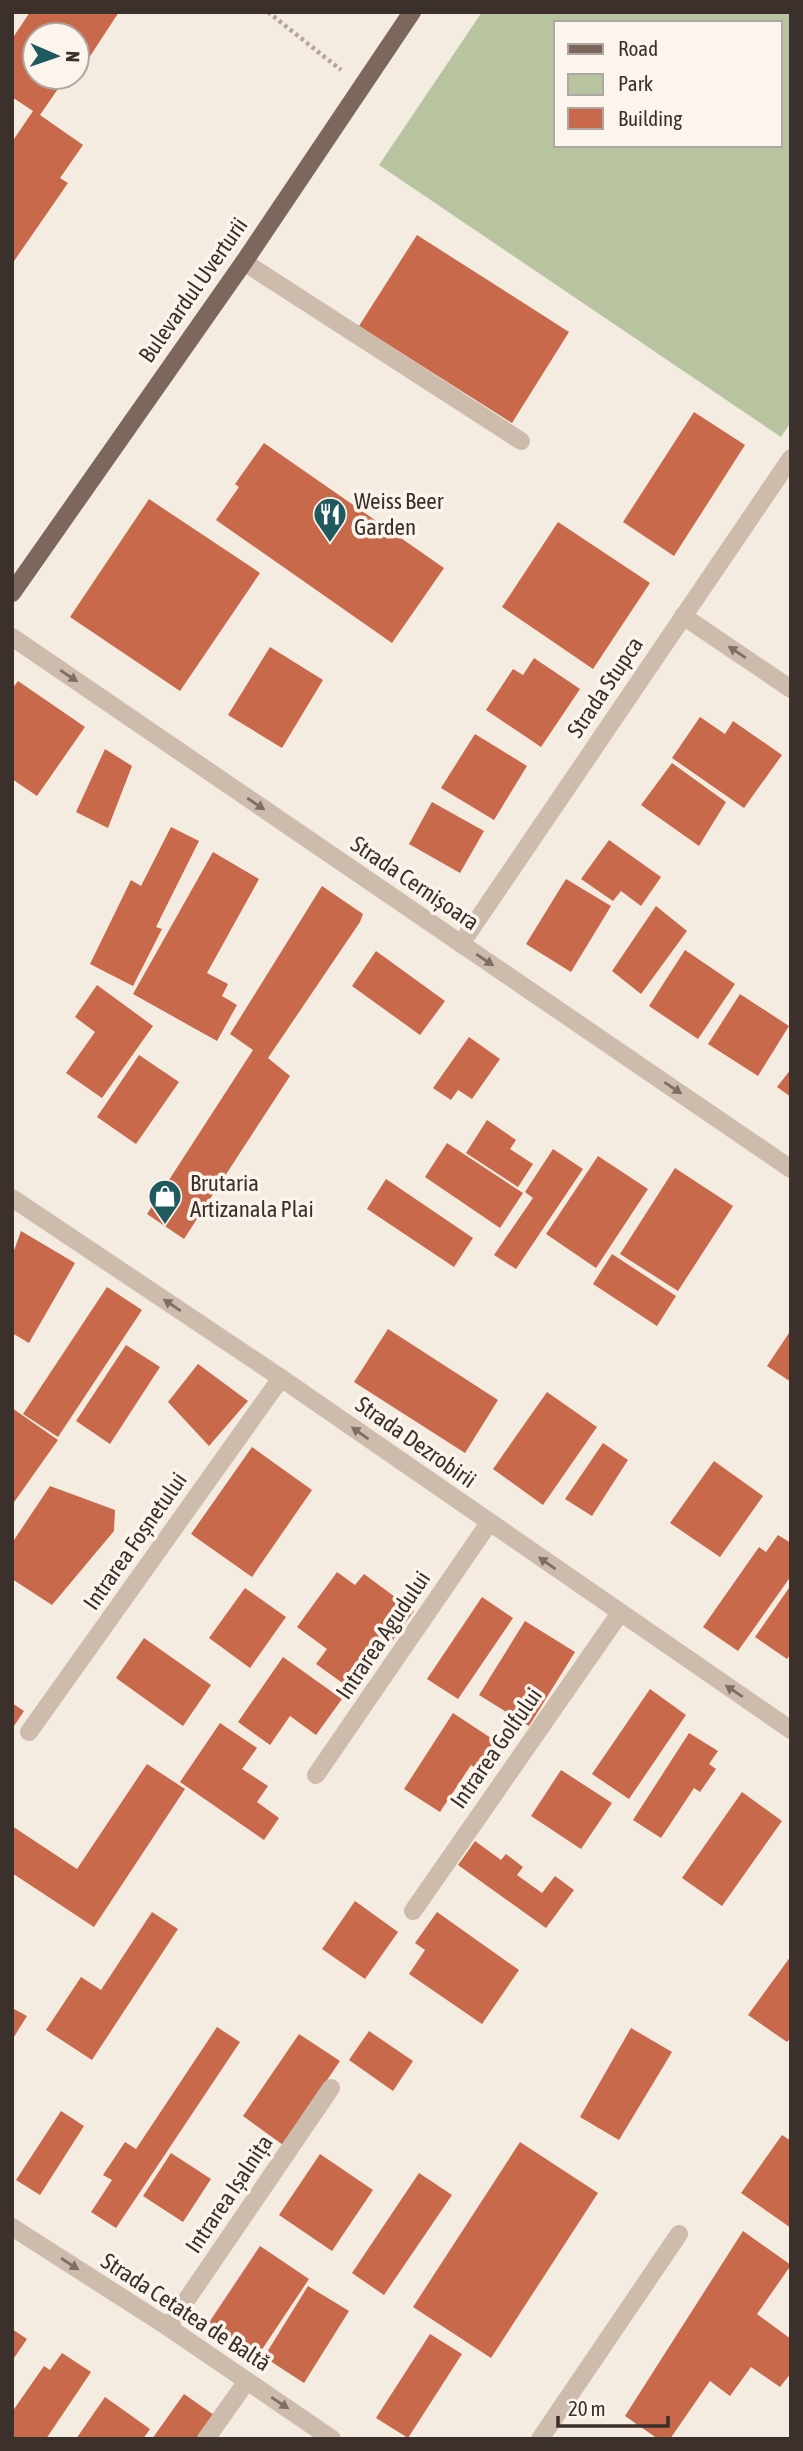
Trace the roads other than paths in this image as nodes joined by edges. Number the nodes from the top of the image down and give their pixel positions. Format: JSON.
{"nodes":[{"id":1,"x":412,"y":12,"type":"edge"},
{"id":2,"x":244,"y":262,"type":"junction"},
{"id":3,"x":522,"y":441,"type":"dead end"},
{"id":4,"x":791,"y":458,"type":"edge"},
{"id":5,"x":12,"y":593,"type":"edge"},
{"id":6,"x":683,"y":615,"type":"junction"},
{"id":7,"x":12,"y":637,"type":"edge"},
{"id":8,"x":791,"y":689,"type":"edge"},
{"id":9,"x":461,"y":944,"type":"junction"},
{"id":10,"x":791,"y":1169,"type":"edge"},
{"id":11,"x":12,"y":1198,"type":"edge"},
{"id":12,"x":281,"y":1378,"type":"junction"},
{"id":13,"x":489,"y":1523,"type":"junction"},
{"id":14,"x":620,"y":1613,"type":"junction"},
{"id":15,"x":791,"y":1730,"type":"edge"},
{"id":16,"x":29,"y":1732,"type":"dead end"},
{"id":17,"x":316,"y":1775,"type":"dead end"},
{"id":18,"x":413,"y":1910,"type":"dead end"},
{"id":19,"x":331,"y":2088,"type":"dead end"},
{"id":20,"x":12,"y":2227,"type":"edge"},
{"id":21,"x":679,"y":2234,"type":"dead end"},
{"id":22,"x":168,"y":2328,"type":"junction"},
{"id":23,"x":247,"y":2381,"type":"junction"},
{"id":24,"x":205,"y":2439,"type":"edge"},
{"id":25,"x":332,"y":2439,"type":"edge"},
{"id":26,"x":540,"y":2439,"type":"edge"}],
"edges":[{"from":1,"to":2,"type":"main road","name":"Bulevardul Uverturii"},
{"from":2,"to":3,"type":"street"},
{"from":2,"to":5,"type":"main road","name":"Bulevardul Uverturii"},
{"from":4,"to":6,"type":"street","name":"Strada Stupca"},
{"from":8,"to":6,"type":"street","one_way":true},
{"from":6,"to":9,"type":"street","name":"Strada Stupca"},
{"from":7,"to":9,"type":"street","name":"Strada Cernișoara","one_way":true},
{"from":9,"to":10,"type":"street","name":"Strada Cernișoara","one_way":true},
{"from":12,"to":11,"type":"street","name":"Strada Dezrobirii","one_way":true},
{"from":13,"to":12,"type":"street","name":"Strada Dezrobirii","one_way":true},
{"from":12,"to":16,"type":"street","name":"Intrarea Foșnetului"},
{"from":14,"to":13,"type":"street","name":"Strada Dezrobirii","one_way":true},
{"from":13,"to":17,"type":"street","name":"Intrarea Agudului"},
{"from":15,"to":14,"type":"street","name":"Strada Dezrobirii","one_way":true},
{"from":14,"to":18,"type":"street","name":"Intrarea Golfului"},
{"from":19,"to":22,"type":"street","name":"Intrarea Ișalnița"},
{"from":20,"to":22,"type":"street","name":"Strada Cetatea de Baltă","one_way":true},
{"from":21,"to":26,"type":"street"},
{"from":22,"to":23,"type":"street","name":"Strada Cetatea de Baltă"},
{"from":23,"to":24,"type":"street"},
{"from":23,"to":25,"type":"street","name":"Strada Cetatea de Baltă","one_way":true}]}
